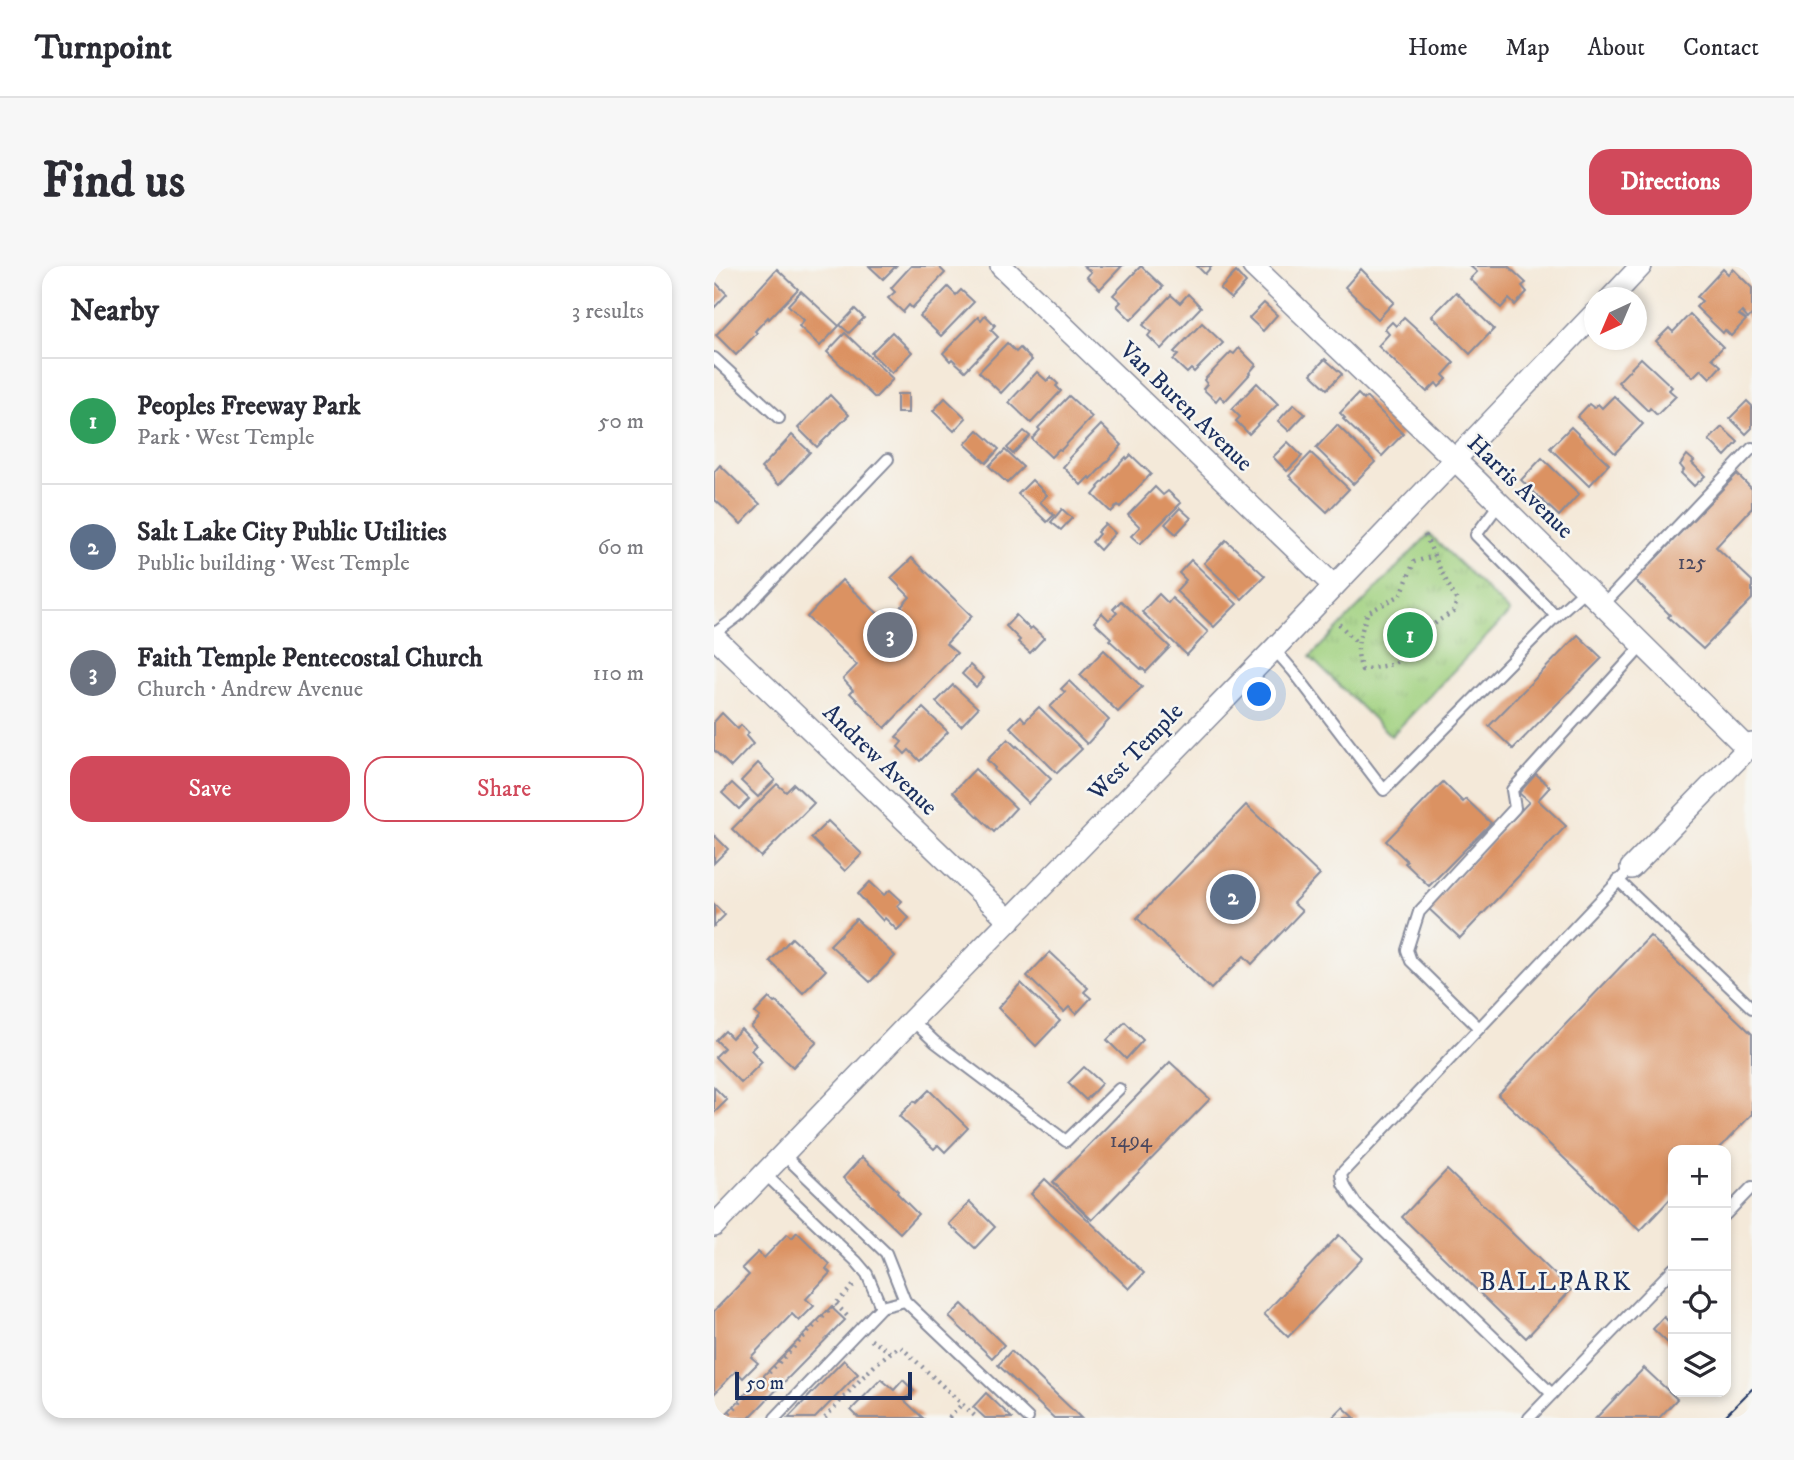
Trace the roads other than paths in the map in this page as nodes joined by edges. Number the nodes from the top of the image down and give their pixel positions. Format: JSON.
{"nodes":[{"id":1,"x":1001,"y":266,"type":"edge"},
{"id":2,"x":1253,"y":266,"type":"edge"},
{"id":3,"x":1641,"y":266,"type":"edge"},
{"id":4,"x":1621,"y":287,"type":"edge"},
{"id":5,"x":1584,"y":325,"type":"edge"},
{"id":6,"x":714,"y":358,"type":"edge"},
{"id":7,"x":779,"y":418,"type":"dead end"},
{"id":8,"x":1752,"y":448,"type":"edge"},
{"id":9,"x":888,"y":459,"type":"dead end"},
{"id":10,"x":1455,"y":460,"type":"junction"},
{"id":11,"x":1499,"y":504,"type":"junction"},
{"id":12,"x":1334,"y":586,"type":"junction"},
{"id":13,"x":1586,"y":589,"type":"junction"},
{"id":14,"x":1603,"y":605,"type":"junction"},
{"id":15,"x":1556,"y":616,"type":"junction"},
{"id":16,"x":714,"y":635,"type":"edge"},
{"id":17,"x":1643,"y":645,"type":"junction"},
{"id":18,"x":1274,"y":649,"type":"junction"},
{"id":19,"x":1751,"y":748,"type":"edge"},
{"id":20,"x":1625,"y":874,"type":"junction"},
{"id":21,"x":1010,"y":921,"type":"junction"},
{"id":22,"x":1752,"y":1009,"type":"edge"},
{"id":23,"x":912,"y":1020,"type":"junction"},
{"id":24,"x":1479,"y":1028,"type":"junction"},
{"id":25,"x":1119,"y":1089,"type":"dead end"},
{"id":26,"x":784,"y":1154,"type":"junction"},
{"id":27,"x":765,"y":1174,"type":"junction"},
{"id":28,"x":1752,"y":1187,"type":"edge"},
{"id":29,"x":1731,"y":1209,"type":"edge"},
{"id":30,"x":714,"y":1226,"type":"edge"},
{"id":31,"x":1671,"y":1271,"type":"edge"},
{"id":32,"x":905,"y":1301,"type":"junction"},
{"id":33,"x":881,"y":1307,"type":"junction"},
{"id":34,"x":1552,"y":1394,"type":"junction"},
{"id":35,"x":775,"y":1418,"type":"edge"},
{"id":36,"x":1028,"y":1418,"type":"edge"},
{"id":37,"x":1529,"y":1418,"type":"edge"}],
"edges":[{"from":1,"to":12,"type":"street","name":"Van Buren Avenue"},
{"from":2,"to":10,"type":"street","name":"Harris Avenue"},
{"from":3,"to":4,"type":"street"},
{"from":5,"to":10,"type":"street","name":"West Temple"},
{"from":6,"to":7,"type":"lane"},
{"from":8,"to":14,"type":"lane"},
{"from":9,"to":16,"type":"lane"},
{"from":10,"to":11,"type":"street","name":"Harris Avenue"},
{"from":10,"to":12,"type":"street","name":"West Temple"},
{"from":11,"to":13,"type":"street","name":"Harris Avenue"},
{"from":11,"to":15,"type":"lane"},
{"from":12,"to":18,"type":"street","name":"West Temple"},
{"from":13,"to":14,"type":"street","name":"Harris Avenue"},
{"from":13,"to":15,"type":"lane"},
{"from":14,"to":17,"type":"street","name":"Harris Avenue"},
{"from":15,"to":18,"type":"lane"},
{"from":16,"to":21,"type":"street","name":"Andrew Avenue"},
{"from":17,"to":19,"type":"street","name":"Harris Avenue"},
{"from":17,"to":24,"type":"lane"},
{"from":18,"to":21,"type":"street","name":"West Temple"},
{"from":19,"to":20,"type":"street"},
{"from":20,"to":22,"type":"lane"},
{"from":20,"to":24,"type":"lane"},
{"from":21,"to":23,"type":"street","name":"West Temple"},
{"from":23,"to":25,"type":"lane"},
{"from":23,"to":26,"type":"street","name":"West Temple"},
{"from":24,"to":34,"type":"lane"},
{"from":26,"to":27,"type":"street","name":"West Temple"},
{"from":26,"to":32,"type":"lane"},
{"from":27,"to":30,"type":"street","name":"West Temple"},
{"from":27,"to":33,"type":"lane"},
{"from":28,"to":29,"type":"lane"},
{"from":31,"to":34,"type":"lane"},
{"from":32,"to":33,"type":"lane"},
{"from":32,"to":36,"type":"lane"},
{"from":33,"to":35,"type":"lane"},
{"from":34,"to":37,"type":"lane"}]}
